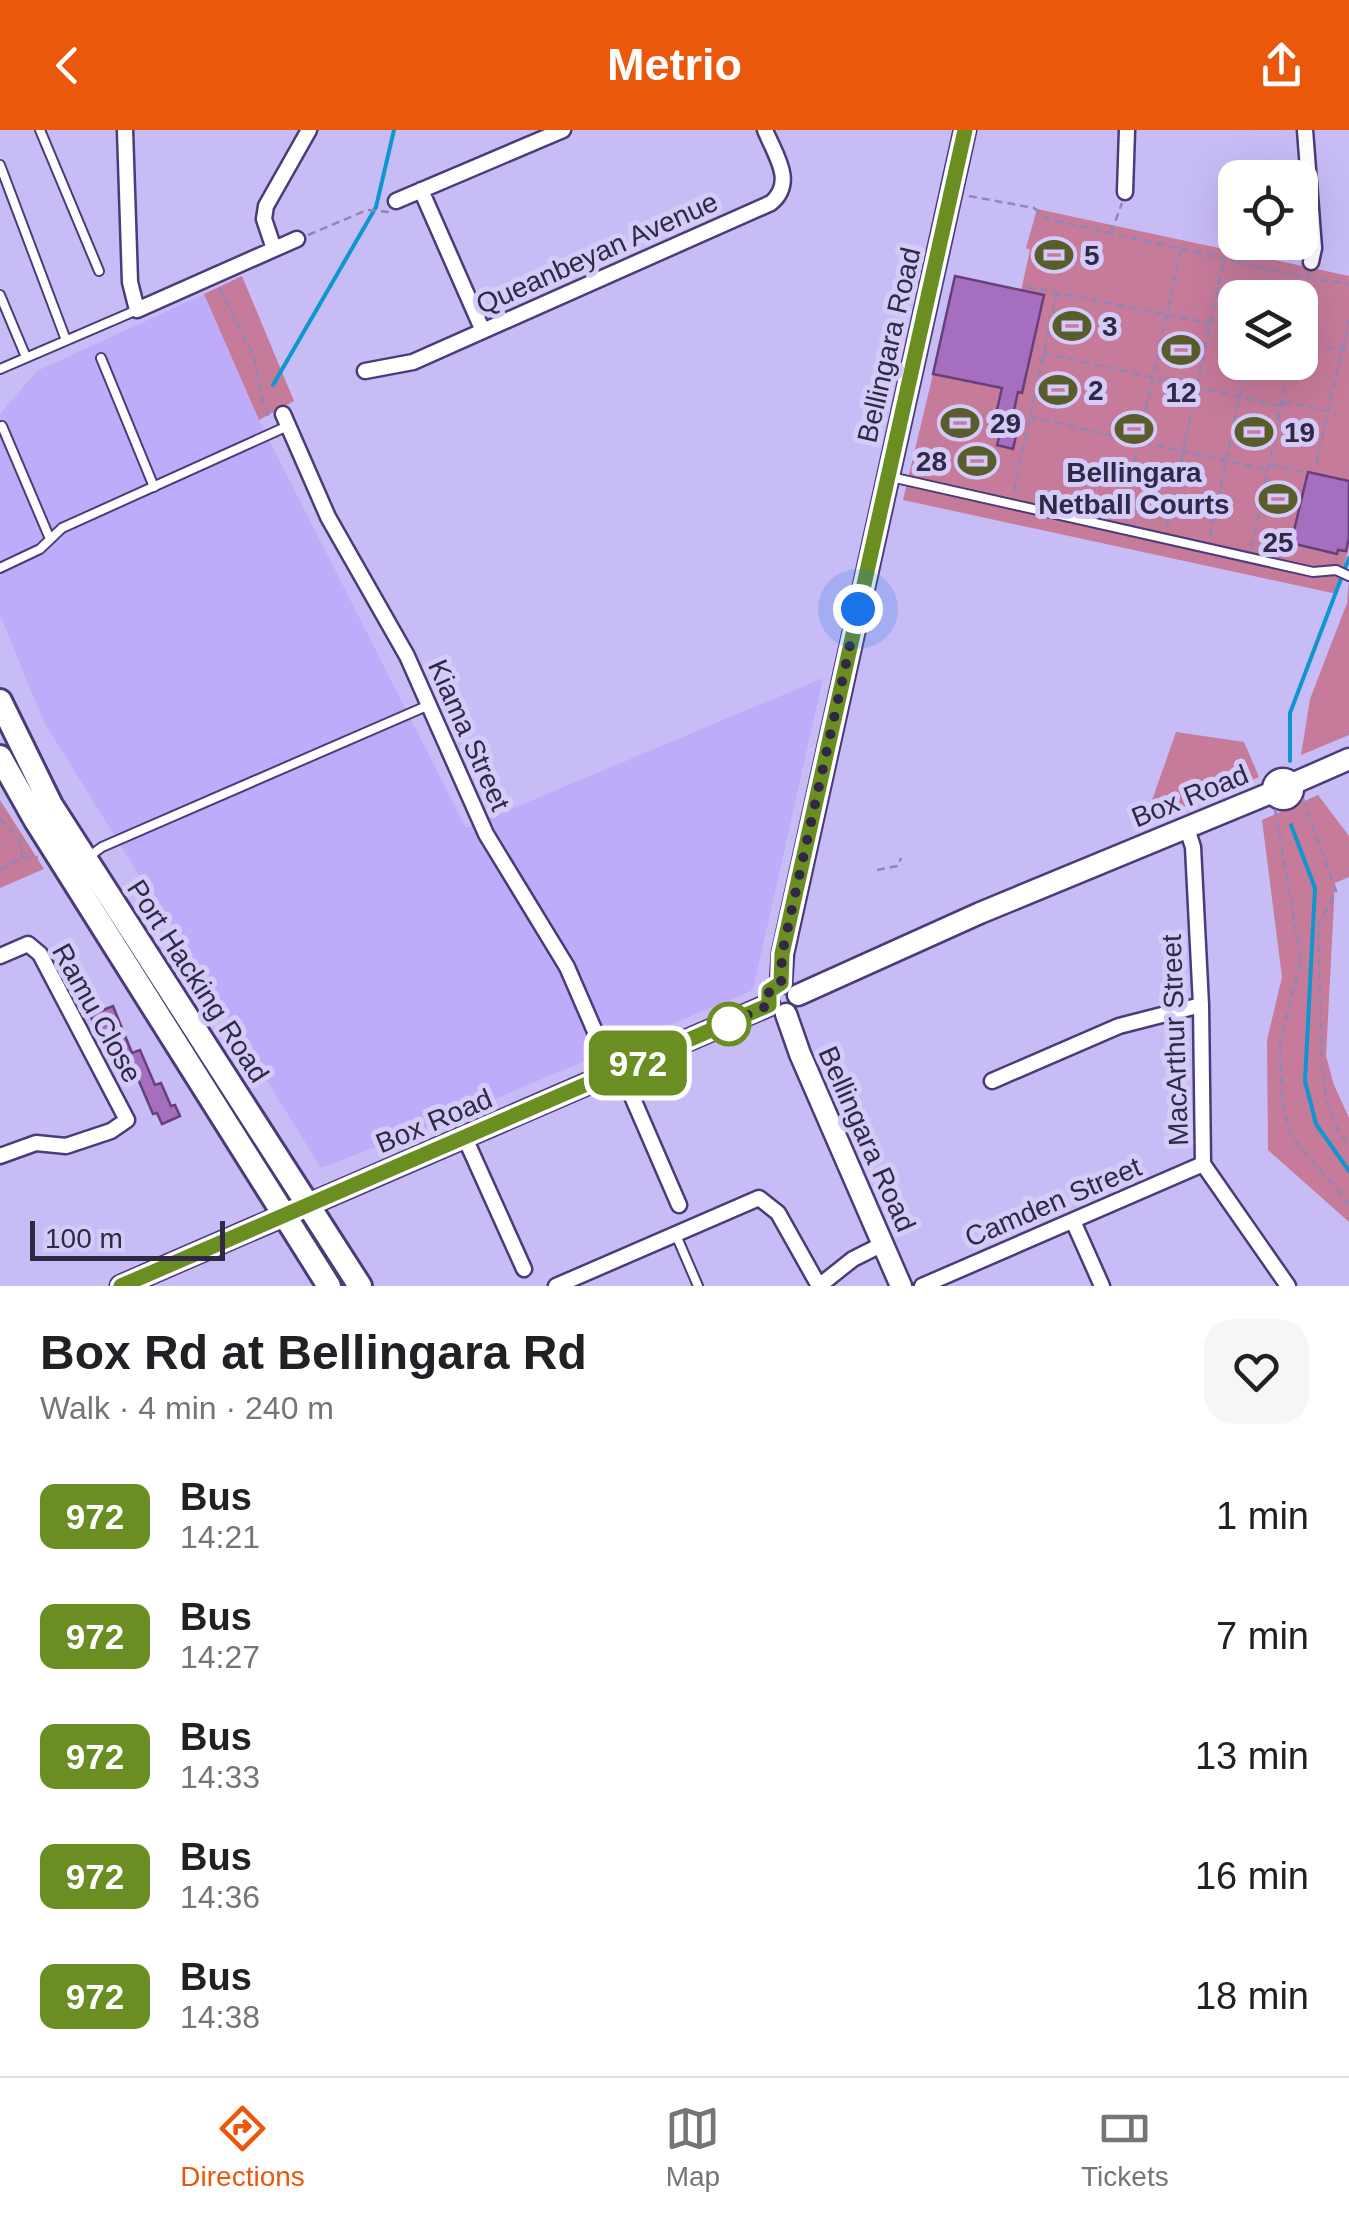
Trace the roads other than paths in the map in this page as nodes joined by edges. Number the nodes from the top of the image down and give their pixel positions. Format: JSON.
{"nodes":[{"id":1,"x":40,"y":130,"type":"edge"},
{"id":2,"x":125,"y":130,"type":"edge"},
{"id":3,"x":309,"y":130,"type":"edge"},
{"id":4,"x":563,"y":130,"type":"edge"},
{"id":5,"x":765,"y":130,"type":"edge"},
{"id":6,"x":965,"y":130,"type":"edge"},
{"id":7,"x":1127,"y":130,"type":"edge"},
{"id":8,"x":1304,"y":130,"type":"edge"},
{"id":9,"x":0,"y":166,"type":"edge"},
{"id":10,"x":422,"y":190,"type":"junction"},
{"id":11,"x":1125,"y":192,"type":"dead end"},
{"id":12,"x":393,"y":207,"type":"road end"},
{"id":13,"x":297,"y":240,"type":"road end"},
{"id":14,"x":274,"y":249,"type":"junction"},
{"id":15,"x":1311,"y":262,"type":"dead end"},
{"id":16,"x":98,"y":271,"type":"dead end"},
{"id":17,"x":0,"y":296,"type":"edge"},
{"id":18,"x":138,"y":310,"type":"junction"},
{"id":19,"x":484,"y":332,"type":"junction"},
{"id":20,"x":66,"y":340,"type":"junction"},
{"id":21,"x":26,"y":358,"type":"junction"},
{"id":22,"x":101,"y":358,"type":"dead end"},
{"id":23,"x":0,"y":369,"type":"edge"},
{"id":24,"x":364,"y":371,"type":"dead end"},
{"id":25,"x":286,"y":419,"type":"joint"},
{"id":26,"x":2,"y":426,"type":"edge"},
{"id":27,"x":887,"y":476,"type":"junction"},
{"id":28,"x":154,"y":487,"type":"junction"},
{"id":29,"x":50,"y":539,"type":"junction"},
{"id":30,"x":0,"y":568,"type":"edge"},
{"id":31,"x":1349,"y":576,"type":"edge"},
{"id":32,"x":0,"y":701,"type":"edge"},
{"id":33,"x":429,"y":705,"type":"junction"},
{"id":34,"x":0,"y":757,"type":"edge"},
{"id":35,"x":1349,"y":759,"type":"edge"},
{"id":36,"x":1186,"y":826,"type":"junction"},
{"id":37,"x":84,"y":860,"type":"junction"},
{"id":38,"x":0,"y":956,"type":"edge"},
{"id":39,"x":789,"y":989,"type":"junction"},
{"id":40,"x":1201,"y":1005,"type":"junction"},
{"id":41,"x":778,"y":1009,"type":"junction"},
{"id":42,"x":617,"y":1072,"type":"junction"},
{"id":43,"x":992,"y":1081,"type":"dead end"},
{"id":44,"x":465,"y":1138,"type":"junction"},
{"id":45,"x":0,"y":1156,"type":"edge"},
{"id":46,"x":1204,"y":1164,"type":"junction"},
{"id":47,"x":679,"y":1205,"type":"dead end"},
{"id":48,"x":306,"y":1206,"type":"junction"},
{"id":49,"x":283,"y":1215,"type":"junction"},
{"id":50,"x":1073,"y":1222,"type":"junction"},
{"id":51,"x":676,"y":1234,"type":"junction"},
{"id":52,"x":882,"y":1244,"type":"junction"},
{"id":53,"x":524,"y":1269,"type":"dead end"},
{"id":54,"x":121,"y":1286,"type":"edge"},
{"id":55,"x":329,"y":1286,"type":"edge"},
{"id":56,"x":360,"y":1286,"type":"edge"},
{"id":57,"x":556,"y":1286,"type":"edge"},
{"id":58,"x":698,"y":1286,"type":"edge"},
{"id":59,"x":819,"y":1286,"type":"edge"},
{"id":60,"x":901,"y":1286,"type":"edge"},
{"id":61,"x":922,"y":1286,"type":"edge"},
{"id":62,"x":1102,"y":1286,"type":"edge"},
{"id":63,"x":1288,"y":1286,"type":"edge"}],
"edges":[{"from":1,"to":16,"type":"lane"},
{"from":2,"to":18,"type":"street"},
{"from":3,"to":14,"type":"street"},
{"from":4,"to":10,"type":"street"},
{"from":5,"to":19,"type":"street","name":"Queanbeyan Avenue"},
{"from":6,"to":27,"type":"street","name":"Bellingara Road"},
{"from":7,"to":11,"type":"street"},
{"from":8,"to":15,"type":"street"},
{"from":9,"to":20,"type":"lane"},
{"from":10,"to":12,"type":"street"},
{"from":10,"to":19,"type":"street"},
{"from":13,"to":14,"type":"street"},
{"from":14,"to":18,"type":"street"},
{"from":17,"to":21,"type":"lane"},
{"from":18,"to":20,"type":"lane"},
{"from":19,"to":24,"type":"street","name":"Queanbeyan Avenue"},
{"from":20,"to":21,"type":"lane"},
{"from":21,"to":23,"type":"lane"},
{"from":22,"to":28,"type":"lane"},
{"from":25,"to":28,"type":"lane"},
{"from":25,"to":33,"type":"street","name":"Kiama Street"},
{"from":26,"to":29,"type":"lane"},
{"from":27,"to":31,"type":"lane"},
{"from":27,"to":39,"type":"street","name":"Bellingara Road"},
{"from":28,"to":29,"type":"lane"},
{"from":29,"to":30,"type":"lane"},
{"from":32,"to":37,"type":"main road","name":"Port Hacking Road"},
{"from":33,"to":37,"type":"lane"},
{"from":33,"to":42,"type":"street","name":"Kiama Street"},
{"from":34,"to":49,"type":"main road","name":"Port Hacking Road"},
{"from":35,"to":36,"type":"street","name":"Box Road"},
{"from":36,"to":39,"type":"street","name":"Box Road"},
{"from":36,"to":40,"type":"street","name":"MacArthur Street"},
{"from":37,"to":48,"type":"main road","name":"Port Hacking Road"},
{"from":38,"to":45,"type":"street","name":"Ramu Close"},
{"from":39,"to":41,"type":"street"},
{"from":40,"to":43,"type":"street"},
{"from":40,"to":46,"type":"street","name":"MacArthur Street"},
{"from":41,"to":42,"type":"street","name":"Box Road"},
{"from":41,"to":52,"type":"street","name":"Bellingara Road"},
{"from":42,"to":44,"type":"street","name":"Box Road"},
{"from":42,"to":47,"type":"street","name":"Kiama Street"},
{"from":44,"to":48,"type":"street","name":"Box Road"},
{"from":44,"to":53,"type":"street"},
{"from":46,"to":50,"type":"street","name":"Camden Street"},
{"from":46,"to":63,"type":"street","name":"MacArthur Street"},
{"from":48,"to":49,"type":"street","name":"Box Road"},
{"from":48,"to":56,"type":"main road","name":"Port Hacking Road"},
{"from":49,"to":54,"type":"street","name":"Box Road"},
{"from":49,"to":55,"type":"main road","name":"Port Hacking Road"},
{"from":50,"to":61,"type":"street","name":"Camden Street"},
{"from":50,"to":62,"type":"street"},
{"from":51,"to":57,"type":"street"},
{"from":51,"to":58,"type":"lane"},
{"from":51,"to":59,"type":"street"},
{"from":52,"to":59,"type":"street"},
{"from":52,"to":60,"type":"street","name":"Bellingara Road"}]}
